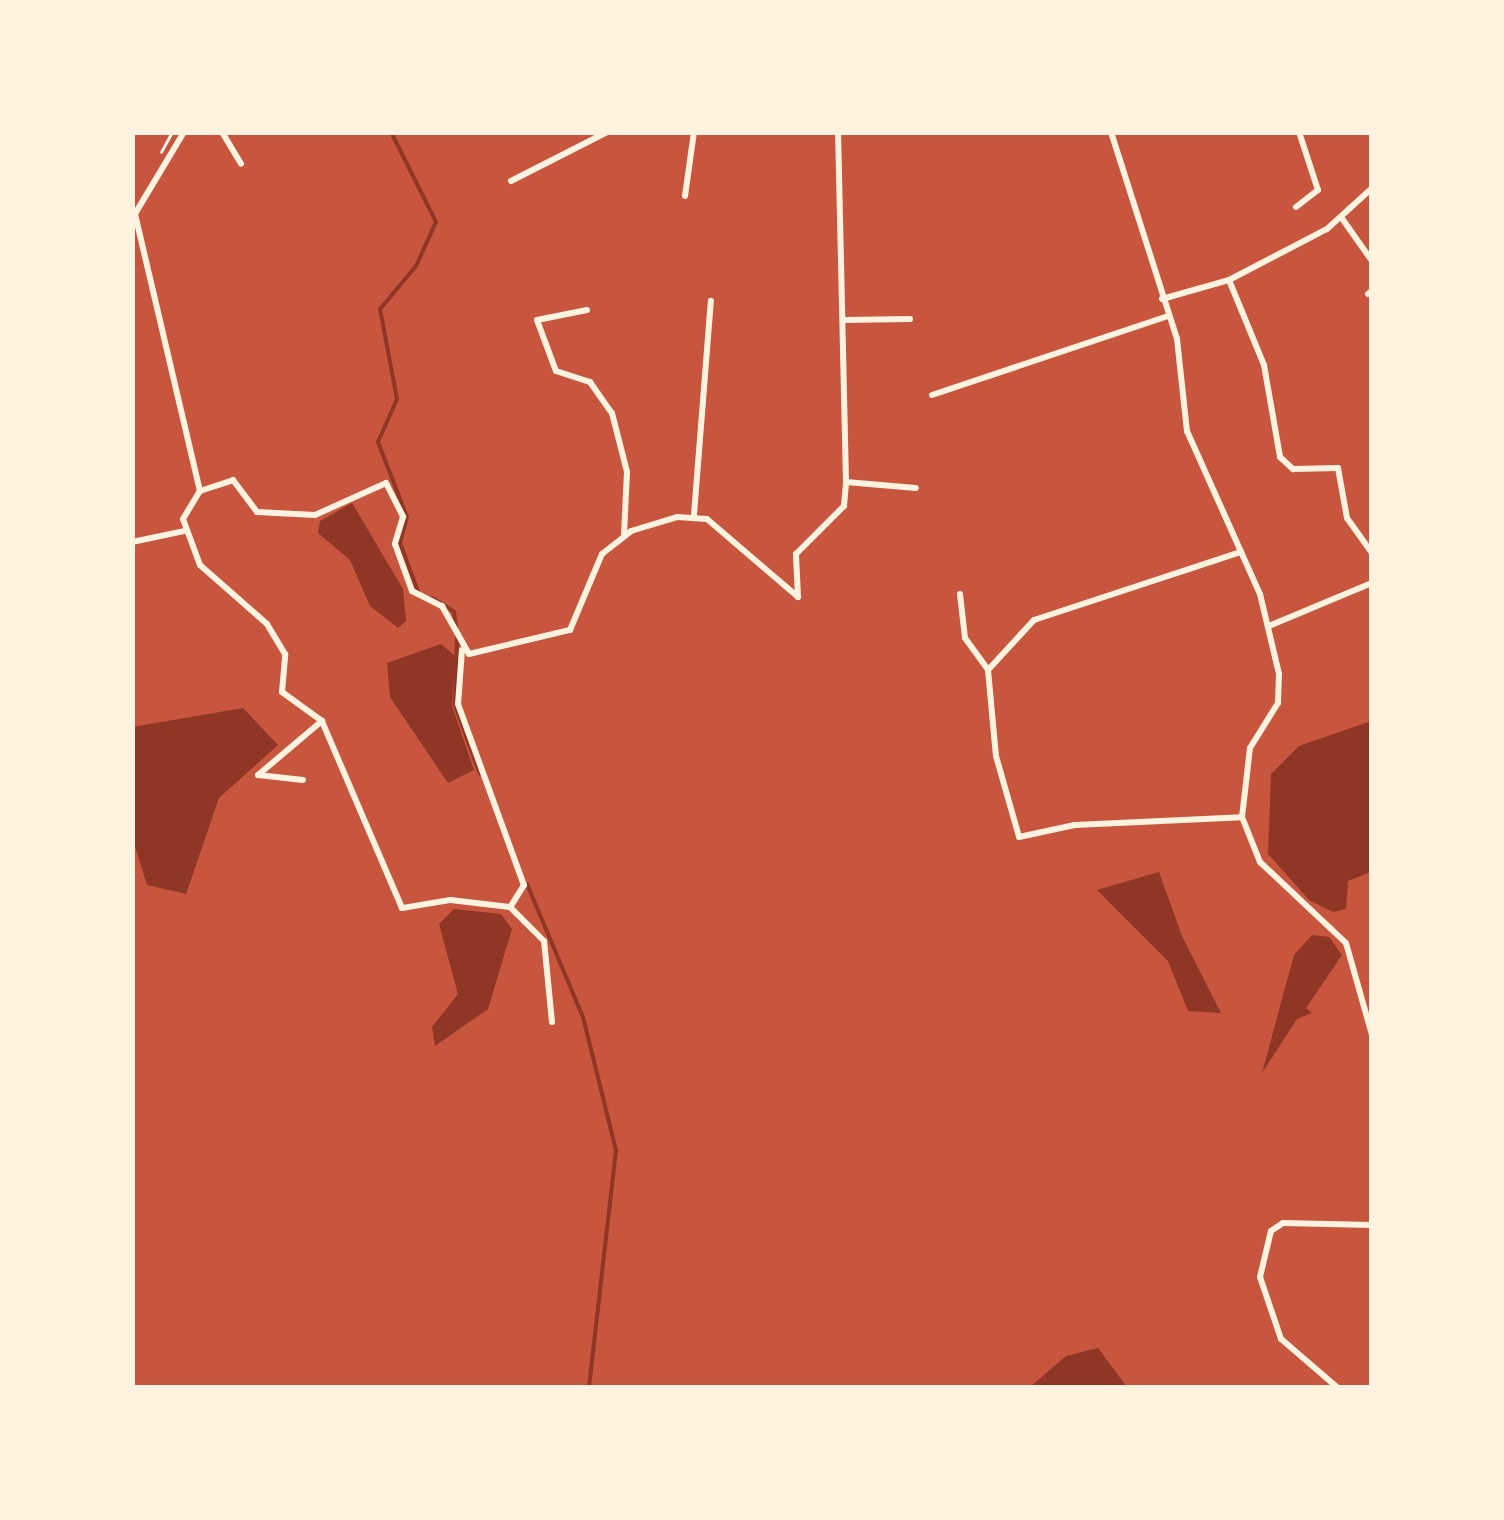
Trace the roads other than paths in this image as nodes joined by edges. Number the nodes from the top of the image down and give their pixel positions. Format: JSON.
{"nodes":[{"id":1,"x":184,"y":132,"type":"edge"},
{"id":2,"x":222,"y":132,"type":"edge"},
{"id":3,"x":607,"y":132,"type":"edge"},
{"id":4,"x":694,"y":132,"type":"edge"},
{"id":5,"x":838,"y":132,"type":"edge"},
{"id":6,"x":1111,"y":132,"type":"edge"},
{"id":7,"x":1300,"y":132,"type":"edge"},
{"id":8,"x":241,"y":164,"type":"dead end"},
{"id":9,"x":511,"y":180,"type":"dead end"},
{"id":10,"x":1372,"y":188,"type":"edge"},
{"id":11,"x":685,"y":196,"type":"dead end"},
{"id":12,"x":1296,"y":207,"type":"dead end"},
{"id":13,"x":1341,"y":217,"type":"junction"},
{"id":14,"x":1372,"y":260,"type":"edge"},
{"id":15,"x":1229,"y":280,"type":"junction"},
{"id":16,"x":1162,"y":299,"type":"junction"},
{"id":17,"x":711,"y":301,"type":"dead end"},
{"id":18,"x":587,"y":310,"type":"dead end"},
{"id":19,"x":1168,"y":316,"type":"junction"},
{"id":20,"x":910,"y":319,"type":"dead end"},
{"id":21,"x":845,"y":320,"type":"junction"},
{"id":22,"x":932,"y":395,"type":"dead end"},
{"id":23,"x":846,"y":482,"type":"junction"},
{"id":24,"x":916,"y":488,"type":"dead end"},
{"id":25,"x":200,"y":491,"type":"junction"},
{"id":26,"x":694,"y":515,"type":"junction"},
{"id":27,"x":184,"y":531,"type":"junction"},
{"id":28,"x":624,"y":536,"type":"junction"},
{"id":29,"x":132,"y":542,"type":"edge"},
{"id":30,"x":1241,"y":552,"type":"junction"},
{"id":31,"x":1372,"y":553,"type":"edge"},
{"id":32,"x":1372,"y":583,"type":"edge"},
{"id":33,"x":960,"y":594,"type":"dead end"},
{"id":34,"x":1269,"y":626,"type":"junction"},
{"id":35,"x":460,"y":647,"type":"junction"},
{"id":36,"x":988,"y":670,"type":"junction"},
{"id":37,"x":322,"y":721,"type":"junction"},
{"id":38,"x":302,"y":780,"type":"dead end"},
{"id":39,"x":1242,"y":817,"type":"junction"},
{"id":40,"x":510,"y":907,"type":"junction"},
{"id":41,"x":552,"y":1022,"type":"dead end"},
{"id":42,"x":1372,"y":1035,"type":"edge"},
{"id":43,"x":1372,"y":1225,"type":"edge"},
{"id":44,"x":1338,"y":1388,"type":"edge"}],
"edges":[{"from":1,"to":25,"type":"street"},
{"from":2,"to":8,"type":"street"},
{"from":3,"to":9,"type":"street"},
{"from":4,"to":11,"type":"street"},
{"from":5,"to":21,"type":"street"},
{"from":6,"to":16,"type":"street"},
{"from":7,"to":12,"type":"street"},
{"from":10,"to":13,"type":"street"},
{"from":13,"to":14,"type":"street"},
{"from":13,"to":15,"type":"street"},
{"from":15,"to":16,"type":"street"},
{"from":15,"to":31,"type":"street"},
{"from":16,"to":19,"type":"street"},
{"from":17,"to":26,"type":"street"},
{"from":18,"to":28,"type":"street"},
{"from":19,"to":22,"type":"street"},
{"from":19,"to":30,"type":"street"},
{"from":20,"to":21,"type":"street"},
{"from":21,"to":23,"type":"street"},
{"from":23,"to":24,"type":"street"},
{"from":23,"to":26,"type":"street"},
{"from":25,"to":27,"type":"street"},
{"from":25,"to":35,"type":"street"},
{"from":26,"to":28,"type":"street"},
{"from":27,"to":29,"type":"street"},
{"from":27,"to":37,"type":"street"},
{"from":28,"to":35,"type":"street"},
{"from":30,"to":34,"type":"street"},
{"from":30,"to":36,"type":"street"},
{"from":32,"to":34,"type":"street"},
{"from":33,"to":36,"type":"street"},
{"from":34,"to":39,"type":"street"},
{"from":35,"to":40,"type":"street"},
{"from":36,"to":39,"type":"street"},
{"from":37,"to":38,"type":"street"},
{"from":37,"to":40,"type":"street"},
{"from":39,"to":42,"type":"street"},
{"from":40,"to":41,"type":"street"},
{"from":43,"to":44,"type":"street"}]}
